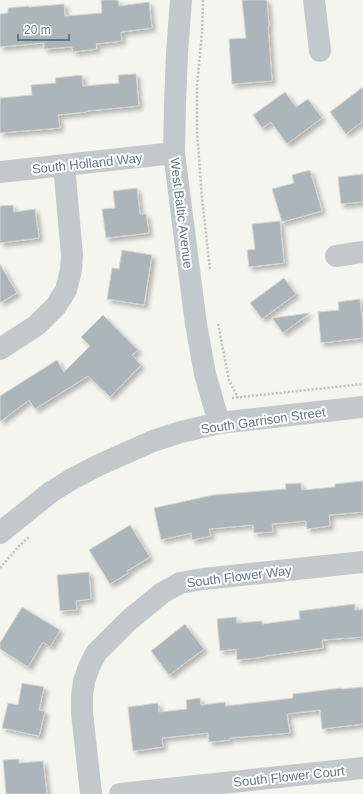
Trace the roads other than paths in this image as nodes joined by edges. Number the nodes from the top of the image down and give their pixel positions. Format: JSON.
{"nodes":[{"id":1,"x":181,"y":0,"type":"edge"},
{"id":2,"x":314,"y":0,"type":"edge"},
{"id":3,"x":320,"y":51,"type":"dead end"},
{"id":4,"x":174,"y":154,"type":"junction"},
{"id":5,"x":64,"y":165,"type":"junction"},
{"id":6,"x":0,"y":172,"type":"edge"},
{"id":7,"x":363,"y":252,"type":"edge"},
{"id":8,"x":336,"y":256,"type":"dead end"},
{"id":9,"x":0,"y":349,"type":"edge"},
{"id":10,"x":363,"y":408,"type":"edge"},
{"id":11,"x":219,"y":423,"type":"junction"},
{"id":12,"x":0,"y":533,"type":"edge"},
{"id":13,"x":363,"y":562,"type":"edge"},
{"id":14,"x":363,"y":768,"type":"edge"},
{"id":15,"x":91,"y":794,"type":"edge"},
{"id":16,"x":120,"y":794,"type":"edge"}],
"edges":[{"from":1,"to":4,"type":"street","name":"West Baltic Avenue"},
{"from":2,"to":3,"type":"street"},
{"from":4,"to":5,"type":"street","name":"South Holland Way"},
{"from":4,"to":11,"type":"street","name":"West Baltic Avenue"},
{"from":5,"to":6,"type":"street","name":"South Holland Way"},
{"from":5,"to":9,"type":"street"},
{"from":7,"to":8,"type":"street"},
{"from":10,"to":11,"type":"street","name":"South Garrison Street"},
{"from":11,"to":12,"type":"street","name":"South Garrison Street"},
{"from":13,"to":15,"type":"street","name":"South Flower Way"},
{"from":14,"to":16,"type":"street","name":"South Flower Court"}]}
